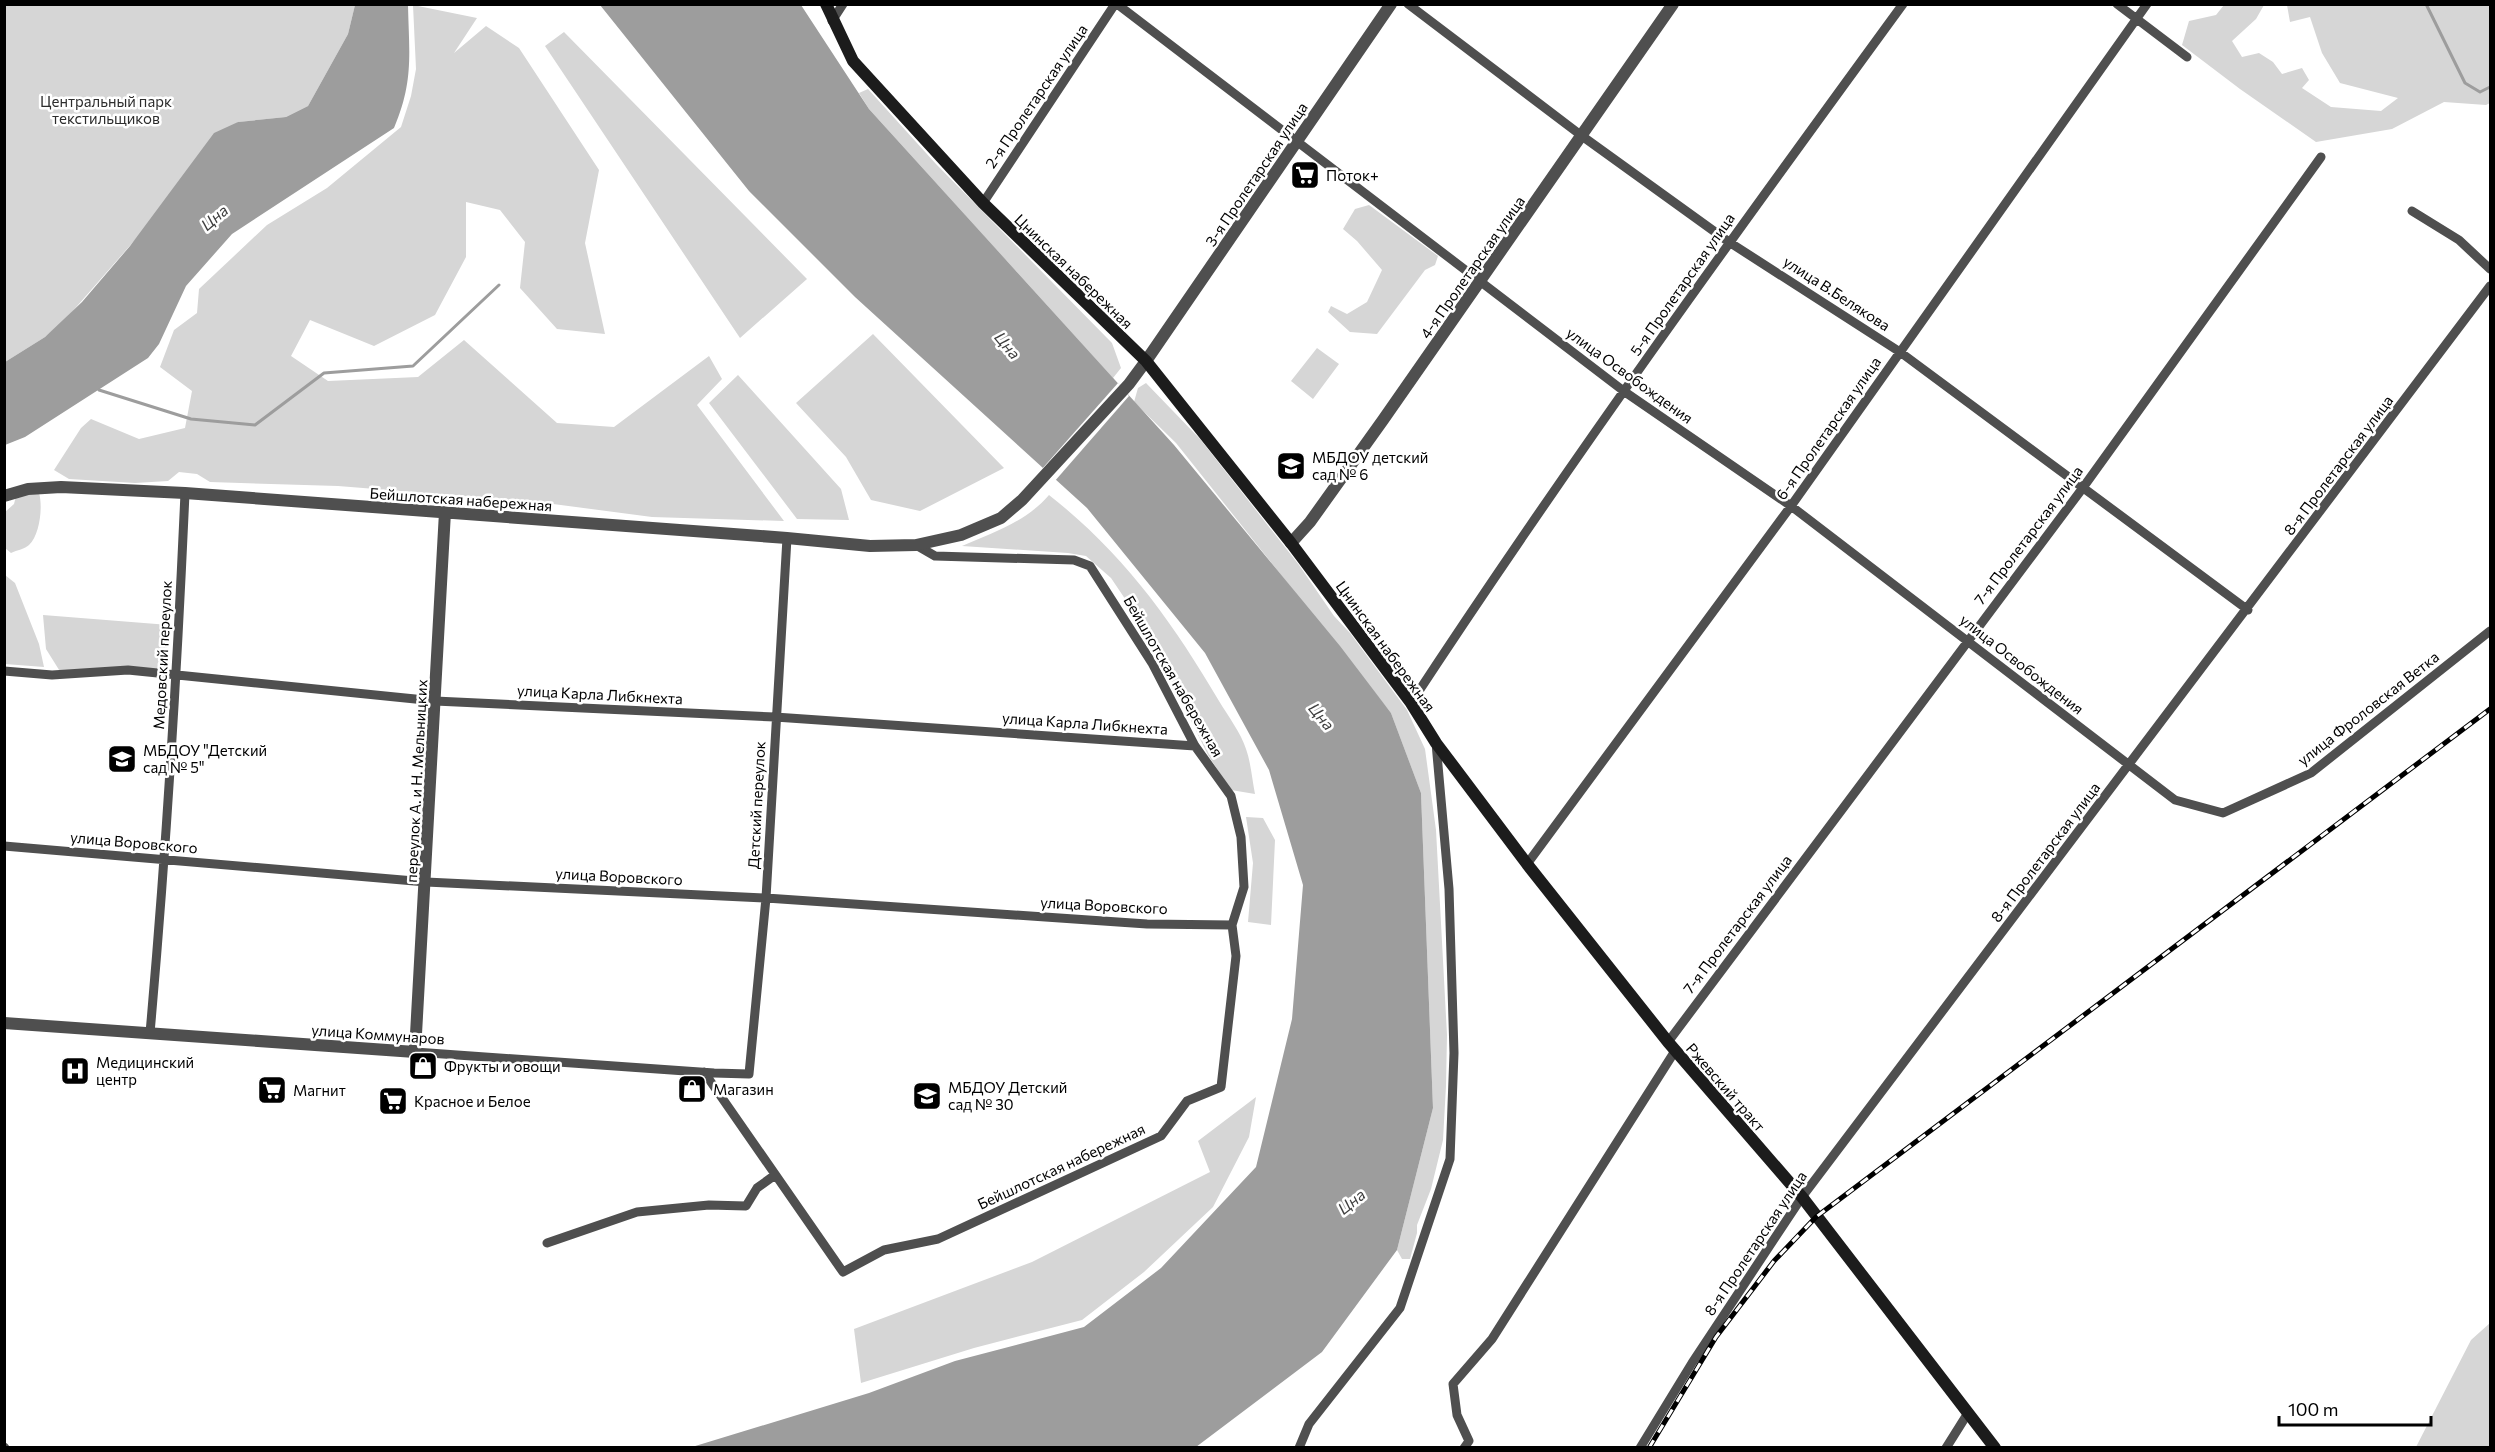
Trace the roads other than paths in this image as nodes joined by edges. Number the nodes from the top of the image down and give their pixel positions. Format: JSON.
{"nodes":[{"id":1,"x":826,"y":4,"type":"edge"},
{"id":2,"x":843,"y":4,"type":"edge"},
{"id":3,"x":1116,"y":4,"type":"edge"},
{"id":4,"x":1391,"y":4,"type":"edge"},
{"id":5,"x":1408,"y":4,"type":"edge"},
{"id":6,"x":1673,"y":4,"type":"edge"},
{"id":7,"x":1903,"y":4,"type":"edge"},
{"id":8,"x":2117,"y":4,"type":"edge"},
{"id":9,"x":2147,"y":4,"type":"edge"},
{"id":10,"x":2137,"y":18,"type":"junction"},
{"id":11,"x":832,"y":21,"type":"junction"},
{"id":12,"x":2187,"y":57,"type":"dead end"},
{"id":13,"x":1582,"y":136,"type":"junction"},
{"id":14,"x":1297,"y":143,"type":"junction"},
{"id":15,"x":2321,"y":157,"type":"dead end"},
{"id":16,"x":982,"y":203,"type":"junction"},
{"id":17,"x":2412,"y":211,"type":"dead end"},
{"id":18,"x":1730,"y":242,"type":"junction"},
{"id":19,"x":2490,"y":269,"type":"edge"},
{"id":20,"x":1479,"y":282,"type":"junction"},
{"id":21,"x":2490,"y":286,"type":"edge"},
{"id":22,"x":1900,"y":352,"type":"junction"},
{"id":23,"x":1146,"y":361,"type":"junction"},
{"id":24,"x":1129,"y":384,"type":"joint"},
{"id":25,"x":1625,"y":393,"type":"junction"},
{"id":26,"x":2082,"y":489,"type":"junction"},
{"id":27,"x":185,"y":493,"type":"junction"},
{"id":28,"x":4,"y":496,"type":"edge"},
{"id":29,"x":1791,"y":506,"type":"junction"},
{"id":30,"x":446,"y":512,"type":"junction"},
{"id":31,"x":787,"y":538,"type":"junction"},
{"id":32,"x":1291,"y":543,"type":"junction"},
{"id":33,"x":916,"y":545,"type":"junction"},
{"id":34,"x":2248,"y":610,"type":"junction"},
{"id":35,"x":2490,"y":632,"type":"edge"},
{"id":36,"x":1967,"y":641,"type":"junction"},
{"id":37,"x":4,"y":671,"type":"edge"},
{"id":38,"x":177,"y":674,"type":"junction"},
{"id":39,"x":435,"y":701,"type":"junction"},
{"id":40,"x":1411,"y":703,"type":"junction"},
{"id":41,"x":776,"y":717,"type":"junction"},
{"id":42,"x":1436,"y":743,"type":"junction"},
{"id":43,"x":1195,"y":746,"type":"junction"},
{"id":44,"x":2130,"y":766,"type":"junction"},
{"id":45,"x":4,"y":846,"type":"edge"},
{"id":46,"x":165,"y":860,"type":"junction"},
{"id":47,"x":1527,"y":864,"type":"junction"},
{"id":48,"x":426,"y":882,"type":"junction"},
{"id":49,"x":766,"y":898,"type":"junction"},
{"id":50,"x":1232,"y":926,"type":"junction"},
{"id":51,"x":4,"y":1023,"type":"edge"},
{"id":52,"x":150,"y":1033,"type":"junction"},
{"id":53,"x":1671,"y":1047,"type":"junction"},
{"id":54,"x":415,"y":1052,"type":"junction"},
{"id":55,"x":704,"y":1072,"type":"junction"},
{"id":56,"x":749,"y":1074,"type":"joint"},
{"id":57,"x":775,"y":1175,"type":"junction"},
{"id":58,"x":1802,"y":1197,"type":"junction"},
{"id":59,"x":547,"y":1243,"type":"dead end"},
{"id":60,"x":1968,"y":1413,"type":"junction"},
{"id":61,"x":1299,"y":1448,"type":"edge"},
{"id":62,"x":1464,"y":1448,"type":"edge"},
{"id":63,"x":1640,"y":1448,"type":"edge"},
{"id":64,"x":1946,"y":1448,"type":"edge"},
{"id":65,"x":1995,"y":1448,"type":"edge"}],
"edges":[{"from":1,"to":11,"type":"main road","name":"Цнинская набережная"},
{"from":2,"to":11,"type":"street"},
{"from":3,"to":14,"type":"street","name":"улица Освобождения"},
{"from":3,"to":16,"type":"street","name":"2-я Пролетарская улица"},
{"from":4,"to":14,"type":"street","name":"3-я Пролетарская улица"},
{"from":5,"to":13,"type":"street","name":"улица В.Белякова"},
{"from":6,"to":13,"type":"street","name":"4-я Пролетарская улица"},
{"from":7,"to":18,"type":"street","name":"5-я Пролетарская улица"},
{"from":8,"to":10,"type":"street"},
{"from":9,"to":10,"type":"street","name":"6-я Пролетарская улица"},
{"from":10,"to":12,"type":"street"},
{"from":10,"to":22,"type":"street","name":"6-я Пролетарская улица"},
{"from":11,"to":16,"type":"main road","name":"Цнинская набережная"},
{"from":13,"to":18,"type":"street","name":"улица В.Белякова"},
{"from":13,"to":20,"type":"street","name":"4-я Пролетарская улица"},
{"from":14,"to":20,"type":"street","name":"улица Освобождения"},
{"from":14,"to":23,"type":"street","name":"3-я Пролетарская улица"},
{"from":15,"to":26,"type":"street","name":"7-я Пролетарская улица"},
{"from":16,"to":23,"type":"main road","name":"Цнинская набережная"},
{"from":17,"to":19,"type":"street"},
{"from":18,"to":22,"type":"street","name":"улица В.Белякова"},
{"from":18,"to":25,"type":"street","name":"5-я Пролетарская улица"},
{"from":20,"to":25,"type":"street","name":"улица Освобождения"},
{"from":20,"to":32,"type":"street","name":"4-я Пролетарская улица"},
{"from":21,"to":34,"type":"street","name":"8-я Пролетарская улица"},
{"from":22,"to":26,"type":"street","name":"улица В.Белякова"},
{"from":22,"to":29,"type":"street","name":"6-я Пролетарская улица"},
{"from":23,"to":24,"type":"street","name":"3-я Пролетарская улица"},
{"from":23,"to":32,"type":"main road","name":"Цнинская набережная"},
{"from":24,"to":33,"type":"street","name":"Бейшлотская набережная"},
{"from":25,"to":29,"type":"street","name":"улица Освобождения"},
{"from":25,"to":40,"type":"street","name":"5-я Пролетарская улица"},
{"from":26,"to":34,"type":"street","name":"улица В.Белякова"},
{"from":26,"to":36,"type":"street","name":"7-я Пролетарская улица"},
{"from":27,"to":28,"type":"street","name":"Бейшлотская набережная"},
{"from":27,"to":30,"type":"street","name":"Бейшлотская набережная"},
{"from":27,"to":38,"type":"street","name":"Медовский переулок"},
{"from":29,"to":36,"type":"street","name":"улица Освобождения"},
{"from":29,"to":47,"type":"street","name":"6-я Пролетарская улица"},
{"from":30,"to":31,"type":"street","name":"Бейшлотская набережная"},
{"from":30,"to":39,"type":"street","name":"переулок А. и Н. Мельницких"},
{"from":31,"to":33,"type":"street","name":"Бейшлотская набережная"},
{"from":31,"to":41,"type":"street","name":"Детский переулок"},
{"from":32,"to":40,"type":"main road","name":"Цнинская набережная"},
{"from":33,"to":43,"type":"street","name":"Бейшлотская набережная"},
{"from":34,"to":44,"type":"street","name":"8-я Пролетарская улица"},
{"from":35,"to":44,"type":"street","name":"улица Фроловская Ветка"},
{"from":36,"to":44,"type":"street","name":"улица Освобождения"},
{"from":36,"to":53,"type":"street","name":"7-я Пролетарская улица"},
{"from":37,"to":38,"type":"street","name":"улица Карла Либкнехта"},
{"from":38,"to":39,"type":"street","name":"улица Карла Либкнехта"},
{"from":38,"to":46,"type":"street","name":"Медовский переулок"},
{"from":39,"to":41,"type":"street","name":"улица Карла Либкнехта"},
{"from":39,"to":48,"type":"street","name":"переулок А. и Н. Мельницких"},
{"from":40,"to":42,"type":"main road","name":"Цнинская набережная"},
{"from":41,"to":43,"type":"street","name":"улица Карла Либкнехта"},
{"from":41,"to":49,"type":"street","name":"Детский переулок"},
{"from":42,"to":47,"type":"main road","name":"Ржевский тракт"},
{"from":42,"to":61,"type":"street","name":"Цнинская набережная"},
{"from":43,"to":50,"type":"street","name":"Бейшлотская набережная"},
{"from":44,"to":58,"type":"street","name":"8-я Пролетарская улица"},
{"from":45,"to":46,"type":"street","name":"улица Воровского"},
{"from":46,"to":48,"type":"street","name":"улица Воровского"},
{"from":46,"to":52,"type":"street","name":"Медовский переулок"},
{"from":47,"to":53,"type":"main road","name":"Ржевский тракт"},
{"from":48,"to":49,"type":"street","name":"улица Воровского"},
{"from":48,"to":54,"type":"street","name":"переулок А. и Н. Мельницких"},
{"from":49,"to":50,"type":"street","name":"улица Воровского"},
{"from":49,"to":56,"type":"street","name":"Детский переулок"},
{"from":50,"to":57,"type":"street","name":"Бейшлотская набережная"},
{"from":51,"to":52,"type":"street","name":"улица Коммунаров"},
{"from":52,"to":54,"type":"street","name":"улица Коммунаров"},
{"from":53,"to":58,"type":"main road","name":"Ржевский тракт"},
{"from":53,"to":62,"type":"street","name":"7-я Пролетарская улица"},
{"from":54,"to":55,"type":"street","name":"улица Коммунаров"},
{"from":55,"to":56,"type":"street","name":"улица Коммунаров"},
{"from":55,"to":57,"type":"street"},
{"from":57,"to":59,"type":"street"},
{"from":58,"to":60,"type":"main road","name":"Ржевский тракт"},
{"from":58,"to":63,"type":"street","name":"8-я Пролетарская улица"},
{"from":60,"to":64,"type":"street"},
{"from":60,"to":65,"type":"main road","name":"Ржевский тракт"}]}
